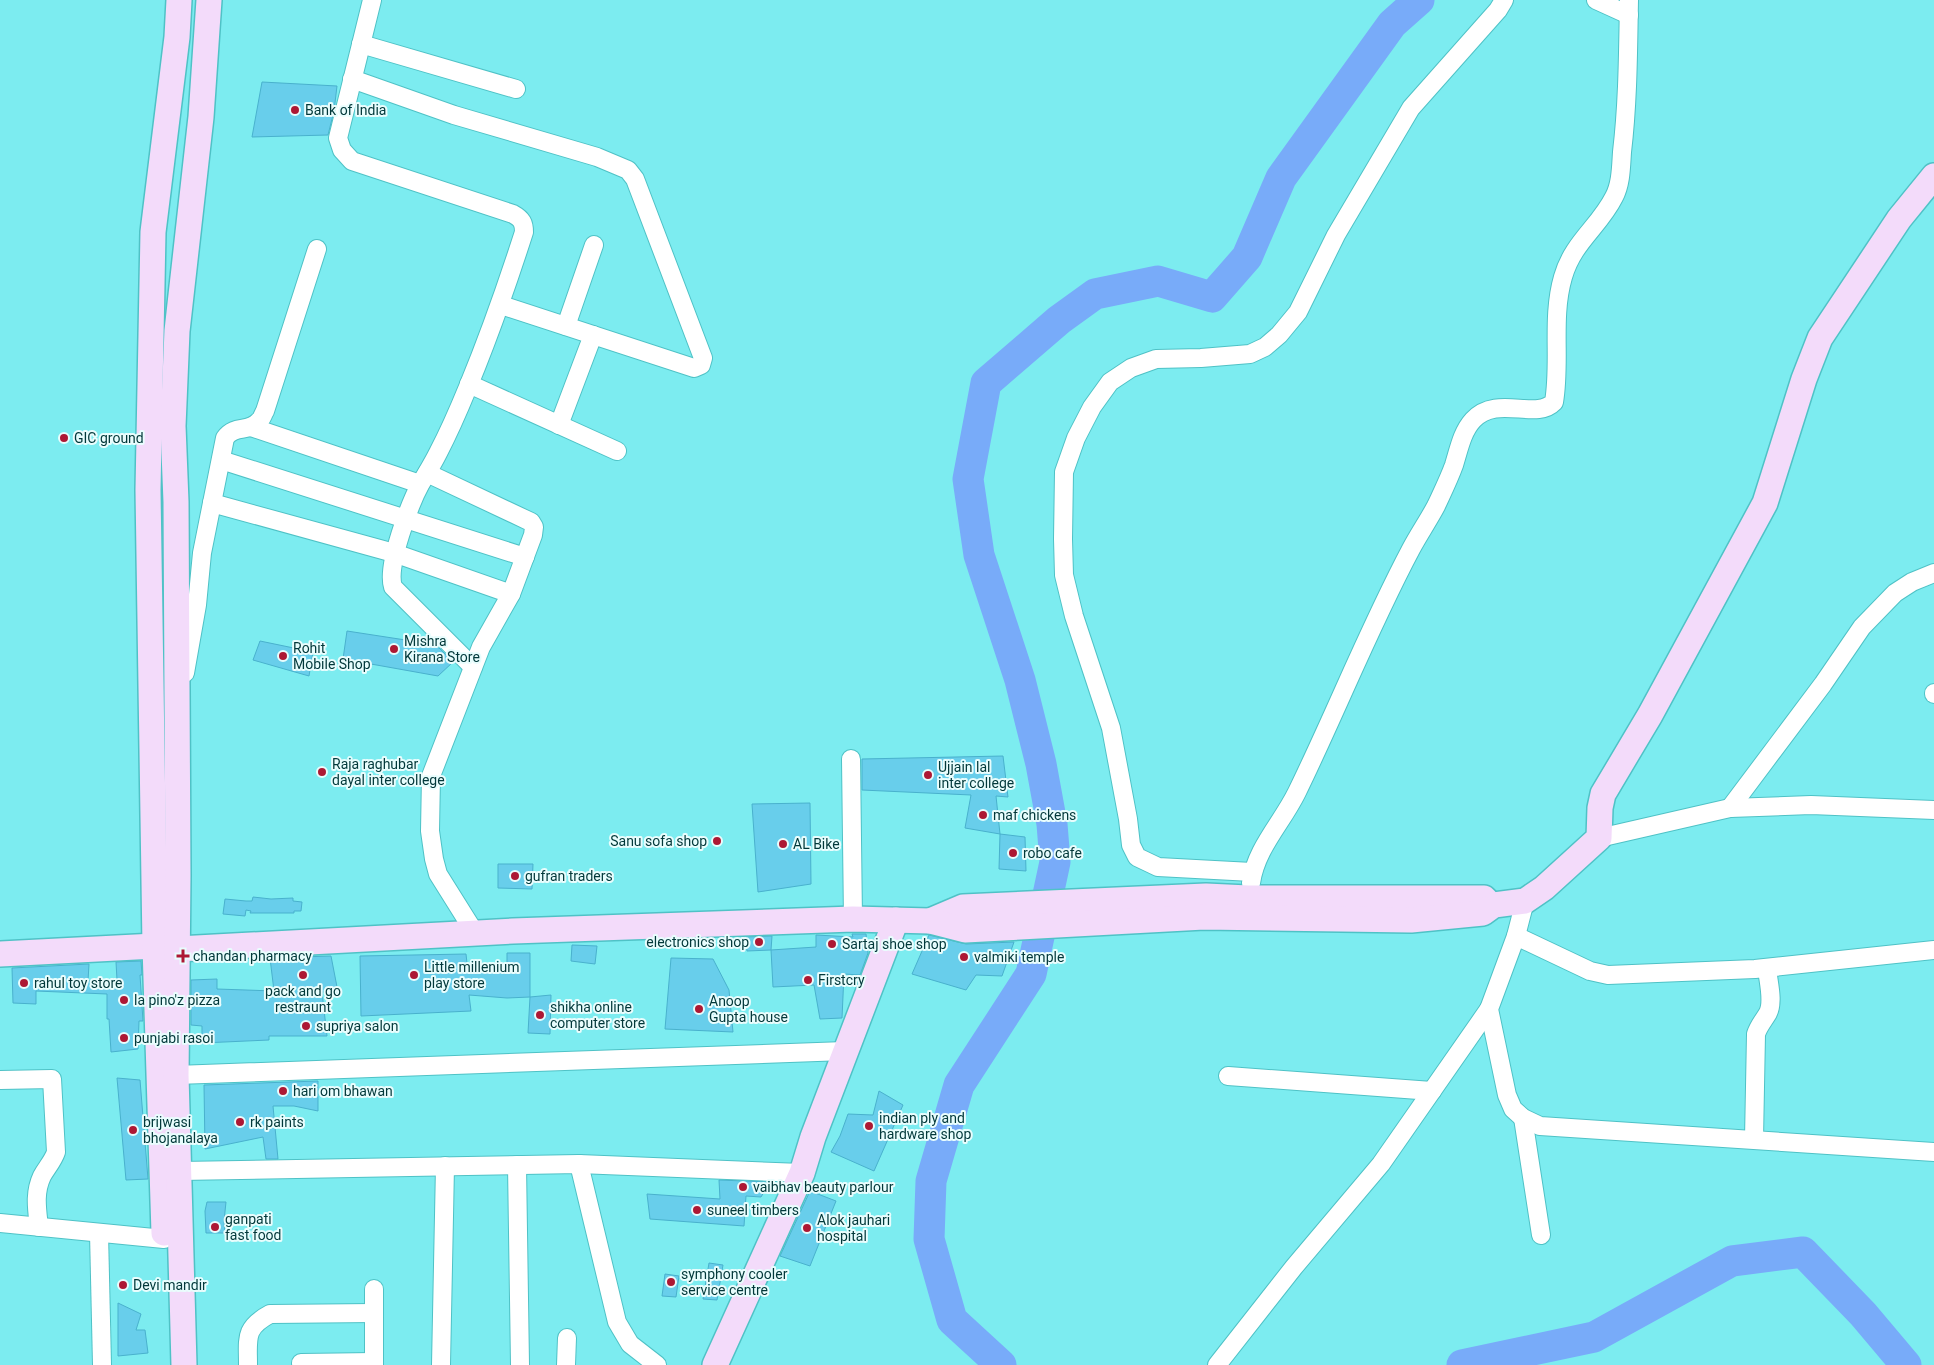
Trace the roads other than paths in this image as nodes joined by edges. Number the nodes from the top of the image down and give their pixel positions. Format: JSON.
{"nodes":[{"id":1,"x":179,"y":0,"type":"edge"},
{"id":2,"x":210,"y":0,"type":"edge"},
{"id":3,"x":372,"y":0,"type":"edge"},
{"id":4,"x":1504,"y":0,"type":"edge"},
{"id":5,"x":1596,"y":0,"type":"edge"},
{"id":6,"x":1629,"y":7,"type":"edge"},
{"id":7,"x":361,"y":44,"type":"junction"},
{"id":8,"x":352,"y":79,"type":"junction"},
{"id":9,"x":516,"y":89,"type":"dead end"},
{"id":10,"x":1934,"y":176,"type":"edge"},
{"id":11,"x":594,"y":245,"type":"dead end"},
{"id":12,"x":317,"y":249,"type":"dead end"},
{"id":13,"x":501,"y":304,"type":"junction"},
{"id":14,"x":566,"y":326,"type":"junction"},
{"id":15,"x":593,"y":335,"type":"junction"},
{"id":16,"x":469,"y":384,"type":"junction"},
{"id":17,"x":559,"y":425,"type":"junction"},
{"id":18,"x":251,"y":427,"type":"junction"},
{"id":19,"x":617,"y":451,"type":"dead end"},
{"id":20,"x":221,"y":460,"type":"junction"},
{"id":21,"x":424,"y":479,"type":"junction"},
{"id":22,"x":212,"y":503,"type":"junction"},
{"id":23,"x":407,"y":519,"type":"junction"},
{"id":24,"x":394,"y":553,"type":"junction"},
{"id":25,"x":525,"y":557,"type":"junction"},
{"id":26,"x":1934,"y":573,"type":"edge"},
{"id":27,"x":512,"y":594,"type":"junction"},
{"id":28,"x":473,"y":667,"type":"junction"},
{"id":29,"x":177,"y":711,"type":"junction"},
{"id":30,"x":851,"y":759,"type":"dead end"},
{"id":31,"x":1730,"y":808,"type":"junction"},
{"id":32,"x":1934,"y":810,"type":"edge"},
{"id":33,"x":1598,"y":838,"type":"junction"},
{"id":34,"x":1252,"y":872,"type":"junction"},
{"id":35,"x":1248,"y":898,"type":"junction"},
{"id":36,"x":1525,"y":901,"type":"junction"},
{"id":37,"x":1494,"y":905,"type":"junction"},
{"id":38,"x":1205,"y":906,"type":"junction"},
{"id":39,"x":853,"y":919,"type":"junction"},
{"id":40,"x":896,"y":920,"type":"junction"},
{"id":41,"x":475,"y":933,"type":"junction"},
{"id":42,"x":1516,"y":936,"type":"junction"},
{"id":43,"x":167,"y":948,"type":"junction"},
{"id":44,"x":1934,"y":950,"type":"edge"},
{"id":45,"x":0,"y":954,"type":"edge"},
{"id":46,"x":1767,"y":968,"type":"junction"},
{"id":47,"x":1490,"y":1009,"type":"junction"},
{"id":48,"x":846,"y":1051,"type":"junction"},
{"id":49,"x":176,"y":1075,"type":"junction"},
{"id":50,"x":1228,"y":1076,"type":"dead end"},
{"id":51,"x":0,"y":1080,"type":"edge"},
{"id":52,"x":1432,"y":1091,"type":"junction"},
{"id":53,"x":1523,"y":1118,"type":"junction"},
{"id":54,"x":1754,"y":1139,"type":"junction"},
{"id":55,"x":1934,"y":1152,"type":"edge"},
{"id":56,"x":517,"y":1164,"type":"junction"},
{"id":57,"x":579,"y":1164,"type":"junction"},
{"id":58,"x":445,"y":1166,"type":"junction"},
{"id":59,"x":180,"y":1171,"type":"junction"},
{"id":60,"x":802,"y":1173,"type":"junction"},
{"id":61,"x":0,"y":1223,"type":"edge"},
{"id":62,"x":38,"y":1227,"type":"junction"},
{"id":63,"x":99,"y":1233,"type":"junction"},
{"id":64,"x":1541,"y":1235,"type":"dead end"},
{"id":65,"x":164,"y":1239,"type":"junction"},
{"id":66,"x":374,"y":1289,"type":"dead end"},
{"id":67,"x":374,"y":1313,"type":"junction"},
{"id":68,"x":567,"y":1338,"type":"dead end"},
{"id":69,"x":301,"y":1363,"type":"dead end"},
{"id":70,"x":374,"y":1363,"type":"edge"},
{"id":71,"x":102,"y":1365,"type":"edge"},
{"id":72,"x":168,"y":1365,"type":"edge"},
{"id":73,"x":184,"y":1365,"type":"edge"},
{"id":74,"x":248,"y":1365,"type":"edge"},
{"id":75,"x":441,"y":1365,"type":"edge"},
{"id":76,"x":520,"y":1365,"type":"edge"},
{"id":77,"x":566,"y":1365,"type":"edge"},
{"id":78,"x":657,"y":1365,"type":"edge"},
{"id":79,"x":715,"y":1365,"type":"edge"},
{"id":80,"x":1217,"y":1365,"type":"edge"}],
"edges":[{"from":1,"to":43,"type":"street"},
{"from":2,"to":29,"type":"street"},
{"from":3,"to":7,"type":"street"},
{"from":4,"to":34,"type":"street"},
{"from":5,"to":6,"type":"street"},
{"from":6,"to":34,"type":"street"},
{"from":7,"to":8,"type":"street"},
{"from":7,"to":9,"type":"street"},
{"from":8,"to":13,"type":"street"},
{"from":8,"to":15,"type":"street"},
{"from":10,"to":33,"type":"street"},
{"from":11,"to":14,"type":"street"},
{"from":12,"to":18,"type":"street"},
{"from":13,"to":14,"type":"street"},
{"from":13,"to":16,"type":"street"},
{"from":14,"to":15,"type":"street"},
{"from":15,"to":17,"type":"street"},
{"from":16,"to":17,"type":"street"},
{"from":16,"to":21,"type":"street"},
{"from":17,"to":19,"type":"street"},
{"from":18,"to":20,"type":"street"},
{"from":18,"to":21,"type":"street"},
{"from":20,"to":22,"type":"street"},
{"from":20,"to":23,"type":"street"},
{"from":21,"to":23,"type":"street"},
{"from":21,"to":25,"type":"street"},
{"from":22,"to":24,"type":"street"},
{"from":22,"to":29,"type":"street"},
{"from":23,"to":24,"type":"street"},
{"from":23,"to":25,"type":"street"},
{"from":24,"to":27,"type":"street"},
{"from":24,"to":28,"type":"street"},
{"from":25,"to":27,"type":"street"},
{"from":26,"to":31,"type":"street"},
{"from":27,"to":28,"type":"street"},
{"from":28,"to":41,"type":"street"},
{"from":29,"to":43,"type":"street"},
{"from":30,"to":39,"type":"street"},
{"from":31,"to":32,"type":"street"},
{"from":31,"to":33,"type":"street"},
{"from":33,"to":36,"type":"street"},
{"from":34,"to":35,"type":"street"},
{"from":35,"to":37,"type":"street"},
{"from":35,"to":38,"type":"street"},
{"from":36,"to":37,"type":"street"},
{"from":36,"to":42,"type":"street"},
{"from":37,"to":38,"type":"street"},
{"from":38,"to":40,"type":"street"},
{"from":39,"to":40,"type":"street"},
{"from":39,"to":41,"type":"street"},
{"from":40,"to":48,"type":"street"},
{"from":41,"to":43,"type":"street"},
{"from":42,"to":46,"type":"street"},
{"from":42,"to":47,"type":"street"},
{"from":43,"to":45,"type":"street"},
{"from":43,"to":49,"type":"street"},
{"from":43,"to":65,"type":"street"},
{"from":44,"to":46,"type":"street"},
{"from":46,"to":54,"type":"street"},
{"from":47,"to":52,"type":"street"},
{"from":47,"to":53,"type":"street"},
{"from":48,"to":49,"type":"street"},
{"from":48,"to":60,"type":"street"},
{"from":49,"to":59,"type":"street"},
{"from":50,"to":52,"type":"street"},
{"from":51,"to":62,"type":"street"},
{"from":52,"to":80,"type":"street"},
{"from":53,"to":54,"type":"street"},
{"from":53,"to":64,"type":"street"},
{"from":54,"to":55,"type":"street"},
{"from":56,"to":57,"type":"street"},
{"from":56,"to":58,"type":"street"},
{"from":56,"to":76,"type":"street"},
{"from":57,"to":60,"type":"street"},
{"from":57,"to":78,"type":"street"},
{"from":58,"to":59,"type":"street"},
{"from":58,"to":75,"type":"street"},
{"from":59,"to":73,"type":"street"},
{"from":60,"to":79,"type":"street"},
{"from":61,"to":62,"type":"street"},
{"from":62,"to":63,"type":"street"},
{"from":63,"to":65,"type":"street"},
{"from":63,"to":71,"type":"street"},
{"from":65,"to":72,"type":"street"},
{"from":66,"to":67,"type":"street"},
{"from":67,"to":70,"type":"street"},
{"from":67,"to":74,"type":"street"},
{"from":68,"to":77,"type":"street"},
{"from":69,"to":70,"type":"street"}]}
